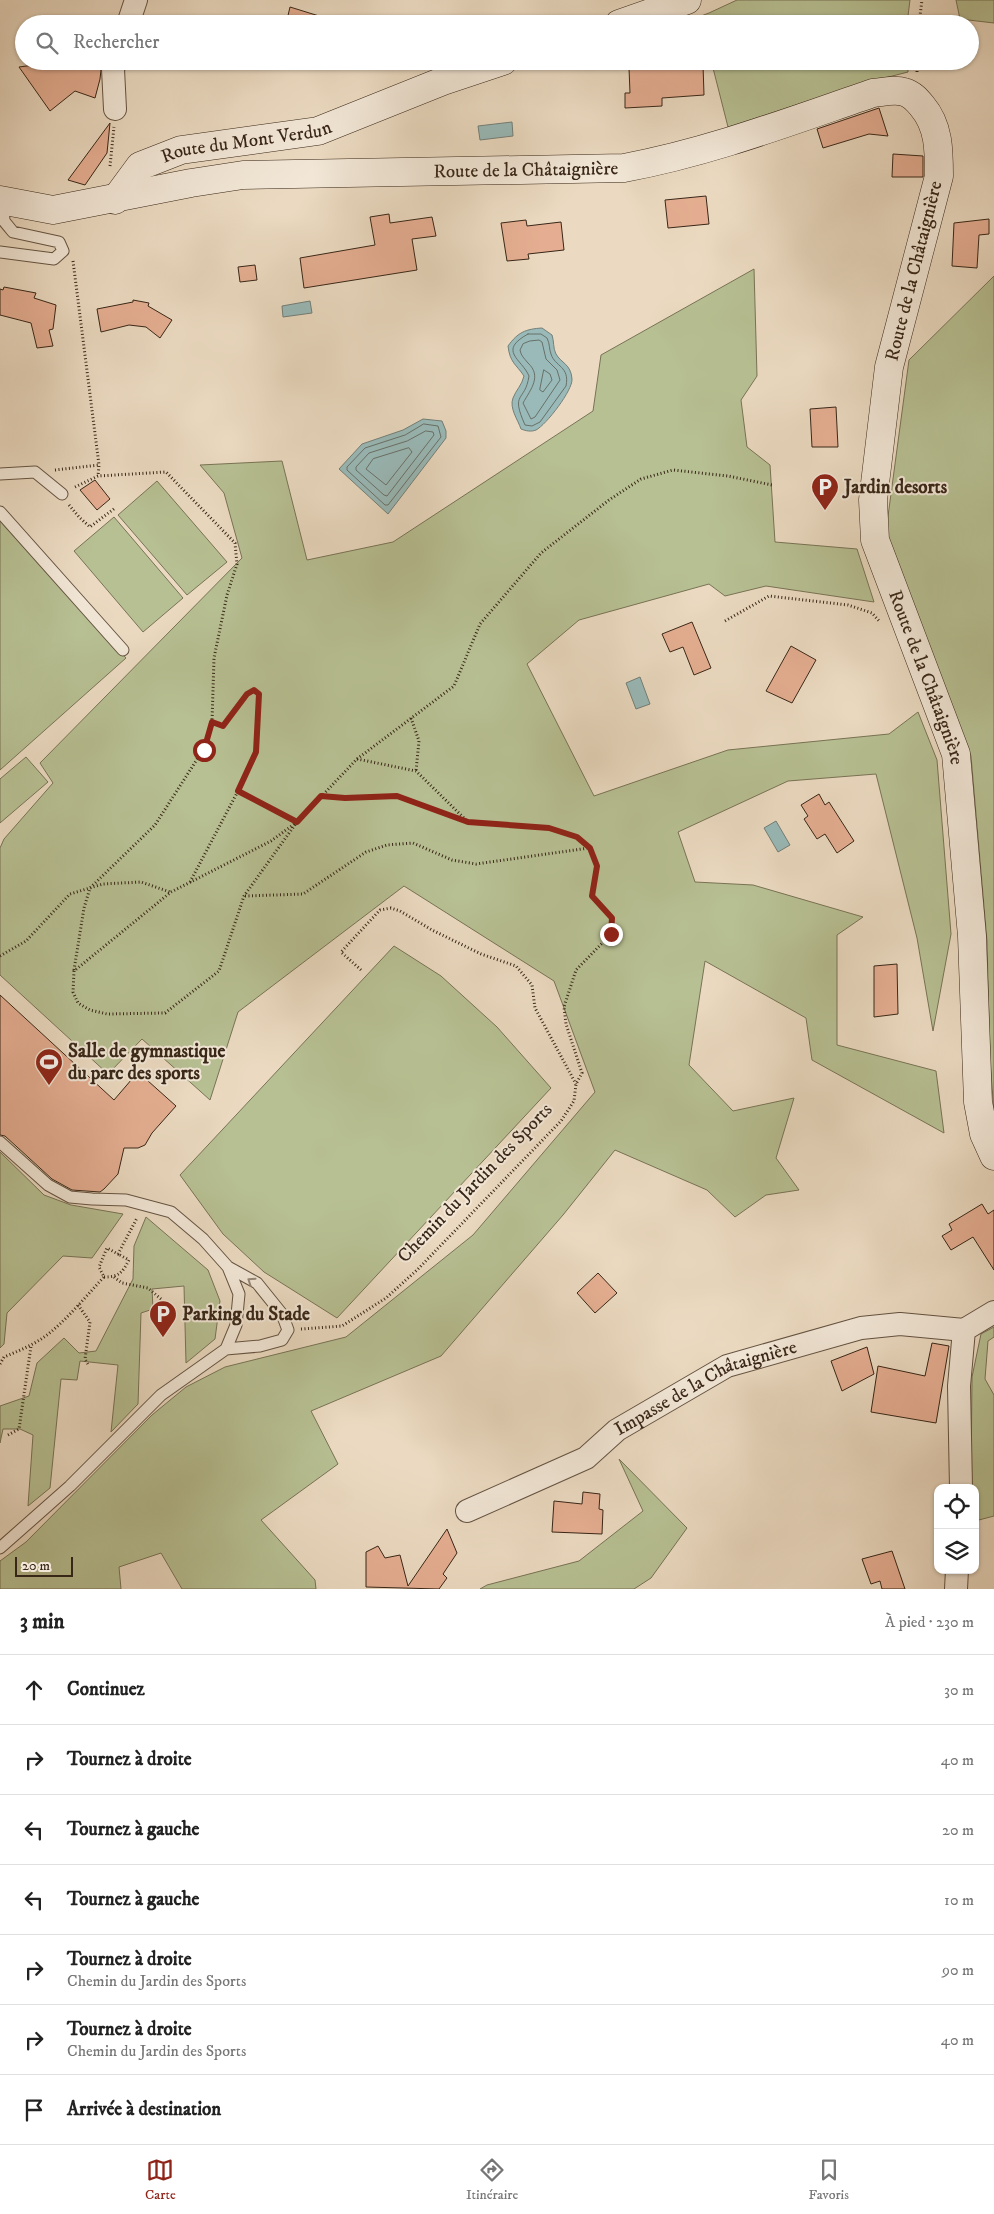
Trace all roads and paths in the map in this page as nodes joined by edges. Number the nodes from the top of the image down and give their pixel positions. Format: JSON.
{"nodes":[{"id":1,"x":136,"y":0,"type":"edge"},
{"id":2,"x":687,"y":0,"type":"edge"},
{"id":3,"x":922,"y":0,"type":"edge"},
{"id":4,"x":131,"y":15,"type":"edge"},
{"id":5,"x":644,"y":15,"type":"edge"},
{"id":6,"x":920,"y":15,"type":"edge"},
{"id":7,"x":113,"y":70,"type":"edge"},
{"id":8,"x":477,"y":70,"type":"edge"},
{"id":9,"x":916,"y":70,"type":"edge"},
{"id":10,"x":916,"y":77,"type":"dead end"},
{"id":11,"x":115,"y":109,"type":"joint"},
{"id":12,"x":116,"y":200,"type":"junction"},
{"id":13,"x":2,"y":201,"type":"edge"},
{"id":14,"x":63,"y":251,"type":"junction"},
{"id":15,"x":0,"y":252,"type":"edge"},
{"id":16,"x":99,"y":465,"type":"junction"},
{"id":17,"x":35,"y":472,"type":"junction"},
{"id":18,"x":0,"y":474,"type":"edge"},
{"id":19,"x":98,"y":476,"type":"junction"},
{"id":20,"x":772,"y":485,"type":"dead end"},
{"id":21,"x":62,"y":494,"type":"junction"},
{"id":22,"x":115,"y":508,"type":"dead end"},
{"id":23,"x":0,"y":512,"type":"edge"},
{"id":24,"x":725,"y":621,"type":"dead end"},
{"id":25,"x":882,"y":625,"type":"dead end"},
{"id":26,"x":123,"y":650,"type":"dead end"},
{"id":27,"x":411,"y":718,"type":"junction"},
{"id":28,"x":212,"y":722,"type":"junction"},
{"id":29,"x":357,"y":759,"type":"junction"},
{"id":30,"x":416,"y":771,"type":"junction"},
{"id":31,"x":238,"y":791,"type":"junction"},
{"id":32,"x":321,"y":796,"type":"junction"},
{"id":33,"x":297,"y":822,"type":"junction"},
{"id":34,"x":468,"y":822,"type":"junction"},
{"id":35,"x":590,"y":848,"type":"junction"},
{"id":36,"x":190,"y":883,"type":"junction"},
{"id":37,"x":90,"y":888,"type":"junction"},
{"id":38,"x":170,"y":892,"type":"junction"},
{"id":39,"x":244,"y":896,"type":"junction"},
{"id":40,"x":0,"y":956,"type":"edge"},
{"id":41,"x":361,"y":970,"type":"dead end"},
{"id":42,"x":74,"y":971,"type":"junction"},
{"id":43,"x":576,"y":1084,"type":"junction"},
{"id":44,"x":0,"y":1142,"type":"edge"},
{"id":45,"x":994,"y":1156,"type":"edge"},
{"id":46,"x":144,"y":1204,"type":"junction"},
{"id":47,"x":118,"y":1254,"type":"junction"},
{"id":48,"x":228,"y":1267,"type":"junction"},
{"id":49,"x":104,"y":1277,"type":"junction"},
{"id":50,"x":114,"y":1277,"type":"junction"},
{"id":51,"x":161,"y":1299,"type":"dead end"},
{"id":52,"x":78,"y":1305,"type":"junction"},
{"id":53,"x":994,"y":1312,"type":"edge"},
{"id":54,"x":288,"y":1330,"type":"junction"},
{"id":55,"x":964,"y":1330,"type":"junction"},
{"id":56,"x":31,"y":1346,"type":"junction"},
{"id":57,"x":226,"y":1349,"type":"junction"},
{"id":58,"x":0,"y":1364,"type":"edge"},
{"id":59,"x":89,"y":1366,"type":"dead end"},
{"id":60,"x":8,"y":1435,"type":"dead end"},
{"id":61,"x":961,"y":1484,"type":"edge"},
{"id":62,"x":467,"y":1512,"type":"dead end"},
{"id":63,"x":0,"y":1548,"type":"edge"},
{"id":64,"x":957,"y":1574,"type":"edge"},
{"id":65,"x":956,"y":1589,"type":"edge"}],
"edges":[{"from":1,"to":4,"type":"street"},
{"from":2,"to":5,"type":"street"},
{"from":3,"to":6,"type":"path"},
{"from":7,"to":11,"type":"street"},
{"from":8,"to":12,"type":"street","name":"Route du Mont Verdun"},
{"from":9,"to":10,"type":"path"},
{"from":11,"to":12,"type":"path"},
{"from":12,"to":13,"type":"street"},
{"from":12,"to":45,"type":"street","name":"Route de la Châtaignière"},
{"from":13,"to":14,"type":"lane"},
{"from":14,"to":15,"type":"lane"},
{"from":14,"to":16,"type":"path"},
{"from":16,"to":17,"type":"path"},
{"from":16,"to":19,"type":"path"},
{"from":17,"to":18,"type":"lane"},
{"from":17,"to":21,"type":"lane"},
{"from":19,"to":21,"type":"path"},
{"from":19,"to":28,"type":"path"},
{"from":20,"to":27,"type":"path"},
{"from":21,"to":22,"type":"path"},
{"from":23,"to":26,"type":"lane"},
{"from":24,"to":25,"type":"path"},
{"from":27,"to":29,"type":"path"},
{"from":27,"to":30,"type":"path"},
{"from":28,"to":31,"type":"path"},
{"from":28,"to":37,"type":"path"},
{"from":29,"to":30,"type":"path"},
{"from":29,"to":32,"type":"path"},
{"from":30,"to":34,"type":"path"},
{"from":31,"to":33,"type":"path"},
{"from":31,"to":36,"type":"path"},
{"from":32,"to":33,"type":"path"},
{"from":32,"to":34,"type":"path"},
{"from":33,"to":36,"type":"path"},
{"from":33,"to":39,"type":"path"},
{"from":34,"to":35,"type":"path"},
{"from":35,"to":39,"type":"path"},
{"from":35,"to":43,"type":"path","name":"Chemin du Jardin des Sports"},
{"from":36,"to":38,"type":"path"},
{"from":37,"to":38,"type":"path"},
{"from":37,"to":40,"type":"path"},
{"from":37,"to":42,"type":"path"},
{"from":38,"to":42,"type":"path"},
{"from":39,"to":42,"type":"path"},
{"from":41,"to":43,"type":"path"},
{"from":43,"to":54,"type":"path","name":"Chemin du Jardin des Sports"},
{"from":44,"to":46,"type":"lane"},
{"from":46,"to":47,"type":"path"},
{"from":46,"to":48,"type":"lane"},
{"from":47,"to":49,"type":"path"},
{"from":47,"to":50,"type":"path"},
{"from":54,"to":48,"type":"lane","one_way":true},
{"from":48,"to":57,"type":"lane"},
{"from":49,"to":50,"type":"path"},
{"from":49,"to":52,"type":"path"},
{"from":50,"to":51,"type":"path"},
{"from":52,"to":56,"type":"path"},
{"from":52,"to":59,"type":"path"},
{"from":53,"to":55,"type":"street"},
{"from":54,"to":57,"type":"lane"},
{"from":55,"to":61,"type":"street"},
{"from":55,"to":62,"type":"street","name":"Impasse de la Châtaignière"},
{"from":56,"to":58,"type":"path"},
{"from":56,"to":60,"type":"path"},
{"from":57,"to":63,"type":"lane"},
{"from":64,"to":65,"type":"street"}]}
